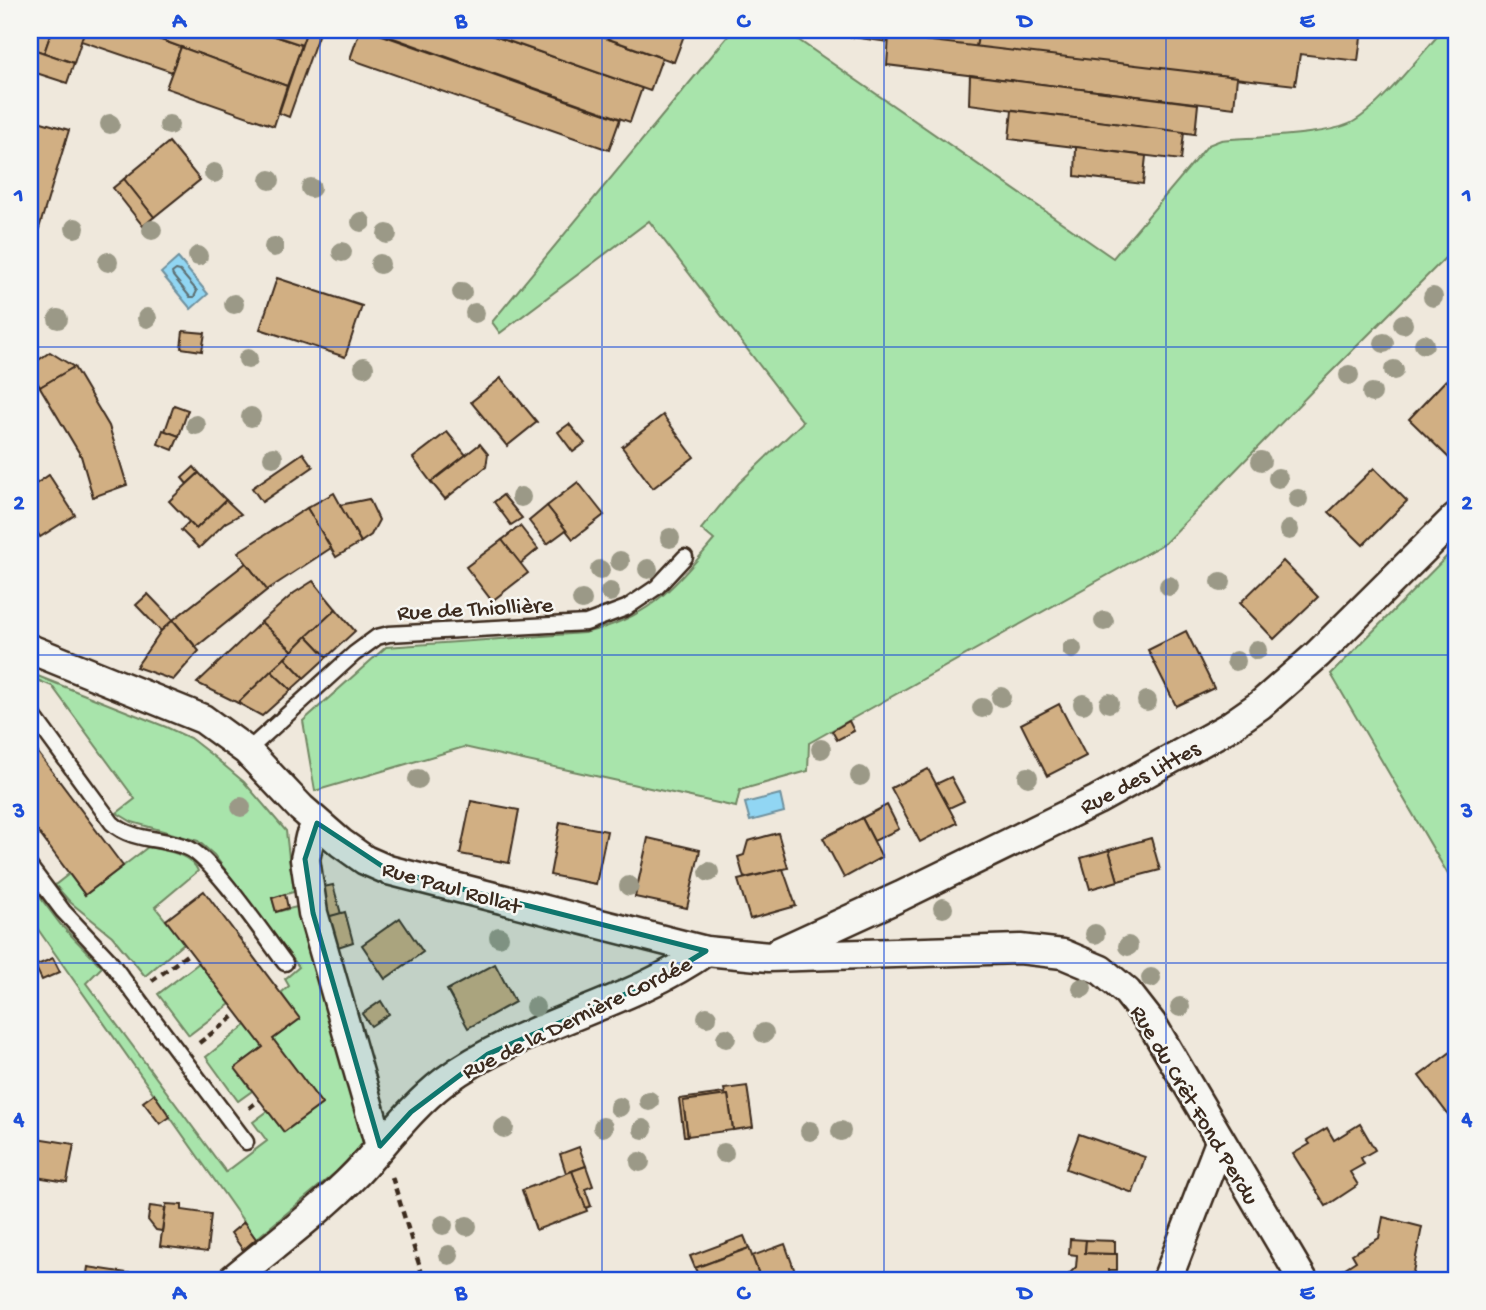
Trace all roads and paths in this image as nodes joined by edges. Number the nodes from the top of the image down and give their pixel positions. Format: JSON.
{"nodes":[{"id":1,"x":1456,"y":517,"type":"edge"},
{"id":2,"x":685,"y":557,"type":"dead end"},
{"id":3,"x":30,"y":649,"type":"edge"},
{"id":4,"x":30,"y":711,"type":"edge"},
{"id":5,"x":247,"y":751,"type":"junction"},
{"id":6,"x":317,"y":823,"type":"junction"},
{"id":7,"x":30,"y":867,"type":"edge"},
{"id":8,"x":706,"y":951,"type":"junction"},
{"id":9,"x":191,"y":952,"type":"dead end"},
{"id":10,"x":769,"y":957,"type":"junction"},
{"id":11,"x":285,"y":963,"type":"dead end"},
{"id":12,"x":135,"y":994,"type":"junction"},
{"id":13,"x":237,"y":1014,"type":"dead end"},
{"id":14,"x":181,"y":1057,"type":"junction"},
{"id":15,"x":246,"y":1142,"type":"dead end"},
{"id":16,"x":1220,"y":1142,"type":"junction"},
{"id":17,"x":380,"y":1146,"type":"junction"},
{"id":18,"x":391,"y":1174,"type":"dead end"},
{"id":19,"x":232,"y":1280,"type":"edge"},
{"id":20,"x":424,"y":1280,"type":"edge"},
{"id":21,"x":1167,"y":1280,"type":"edge"},
{"id":22,"x":1303,"y":1280,"type":"edge"}],
"edges":[{"from":1,"to":10,"type":"street","name":"Rue des Littes"},
{"from":2,"to":5,"type":"lane","name":"Rue de Thiollière"},
{"from":3,"to":5,"type":"street","name":"Rue Paul Rollat"},
{"from":4,"to":11,"type":"lane"},
{"from":5,"to":6,"type":"street","name":"Rue Paul Rollat"},
{"from":6,"to":8,"type":"street","name":"Rue Paul Rollat"},
{"from":6,"to":17,"type":"street"},
{"from":7,"to":12,"type":"lane"},
{"from":8,"to":10,"type":"street","name":"Rue Paul Rollat"},
{"from":8,"to":17,"type":"street","name":"Rue de la Dernière Cordée"},
{"from":9,"to":12,"type":"path"},
{"from":10,"to":16,"type":"street","name":"Rue du Crêt Fond Perdu"},
{"from":12,"to":14,"type":"lane"},
{"from":13,"to":14,"type":"path"},
{"from":14,"to":15,"type":"lane"},
{"from":16,"to":21,"type":"street"},
{"from":16,"to":22,"type":"street","name":"Rue du Crêt Fond Perdu"},
{"from":17,"to":19,"type":"street","name":"Rue de la Dernière Cordée"},
{"from":18,"to":20,"type":"path"}]}
